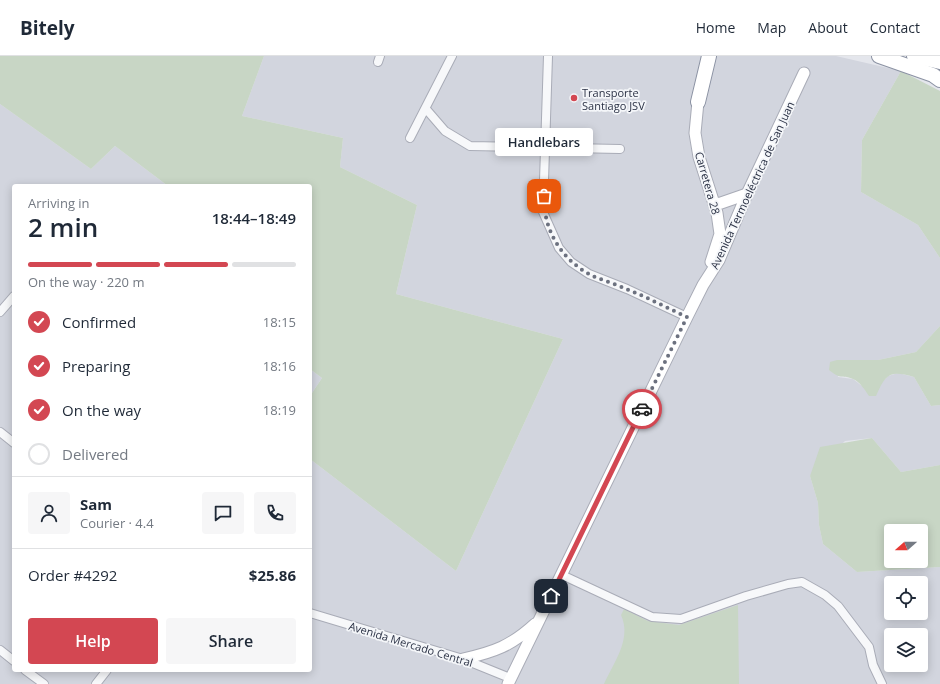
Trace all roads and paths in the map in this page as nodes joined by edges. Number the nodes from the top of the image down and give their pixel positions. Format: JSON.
{"nodes":[{"id":1,"x":452,"y":56,"type":"edge"},
{"id":2,"x":548,"y":56,"type":"edge"},
{"id":3,"x":709,"y":56,"type":"edge"},
{"id":4,"x":879,"y":56,"type":"edge"},
{"id":5,"x":914,"y":56,"type":"edge"},
{"id":6,"x":940,"y":62,"type":"edge"},
{"id":7,"x":804,"y":73,"type":"dead end"},
{"id":8,"x":940,"y":80,"type":"edge"},
{"id":9,"x":698,"y":102,"type":"joint"},
{"id":10,"x":426,"y":109,"type":"junction"},
{"id":11,"x":410,"y":138,"type":"dead end"},
{"id":12,"x":546,"y":148,"type":"junction"},
{"id":13,"x":620,"y":149,"type":"dead end"},
{"id":14,"x":747,"y":194,"type":"junction"},
{"id":15,"x":714,"y":204,"type":"junction"},
{"id":16,"x":703,"y":285,"type":"junction"},
{"id":17,"x":12,"y":298,"type":"edge"},
{"id":18,"x":0,"y":312,"type":"edge"},
{"id":19,"x":687,"y":317,"type":"junction"},
{"id":20,"x":0,"y":432,"type":"edge"},
{"id":21,"x":12,"y":441,"type":"edge"},
{"id":22,"x":562,"y":575,"type":"junction"},
{"id":23,"x":312,"y":614,"type":"edge"},
{"id":24,"x":541,"y":618,"type":"junction"},
{"id":25,"x":0,"y":650,"type":"edge"},
{"id":26,"x":463,"y":658,"type":"junction"},
{"id":27,"x":12,"y":659,"type":"edge"},
{"id":28,"x":29,"y":672,"type":"edge"},
{"id":29,"x":105,"y":672,"type":"edge"},
{"id":30,"x":509,"y":681,"type":"edge"},
{"id":31,"x":44,"y":684,"type":"edge"},
{"id":32,"x":96,"y":684,"type":"edge"},
{"id":33,"x":882,"y":684,"type":"edge"}],
"edges":[{"from":1,"to":10,"type":"street"},
{"from":2,"to":12,"type":"street"},
{"from":3,"to":9,"type":"highway"},
{"from":4,"to":8,"type":"highway"},
{"from":5,"to":6,"type":"highway"},
{"from":7,"to":14,"type":"street","name":"Avenida Termoeléctrica de San Juan"},
{"from":9,"to":15,"type":"street","name":"Carretera 28"},
{"from":10,"to":11,"type":"street"},
{"from":10,"to":12,"type":"street"},
{"from":12,"to":13,"type":"street"},
{"from":12,"to":19,"type":"street"},
{"from":14,"to":15,"type":"street"},
{"from":14,"to":16,"type":"street","name":"Avenida Termoeléctrica de San Juan"},
{"from":15,"to":16,"type":"street","name":"Carretera 28"},
{"from":16,"to":19,"type":"street","name":"Avenida Termoeléctrica de San Juan"},
{"from":17,"to":18,"type":"street"},
{"from":19,"to":22,"type":"street","name":"Avenida Termoeléctrica de San Juan"},
{"from":20,"to":21,"type":"street"},
{"from":22,"to":24,"type":"street","name":"Avenida Termoeléctrica de San Juan"},
{"from":22,"to":33,"type":"street"},
{"from":23,"to":26,"type":"street","name":"Avenida Mercado Central"},
{"from":24,"to":26,"type":"street"},
{"from":24,"to":30,"type":"street","name":"Avenida Termoeléctrica de San Juan"},
{"from":25,"to":27,"type":"street"},
{"from":26,"to":30,"type":"street","name":"Avenida Mercado Central"},
{"from":28,"to":31,"type":"street"},
{"from":29,"to":32,"type":"street"}]}
